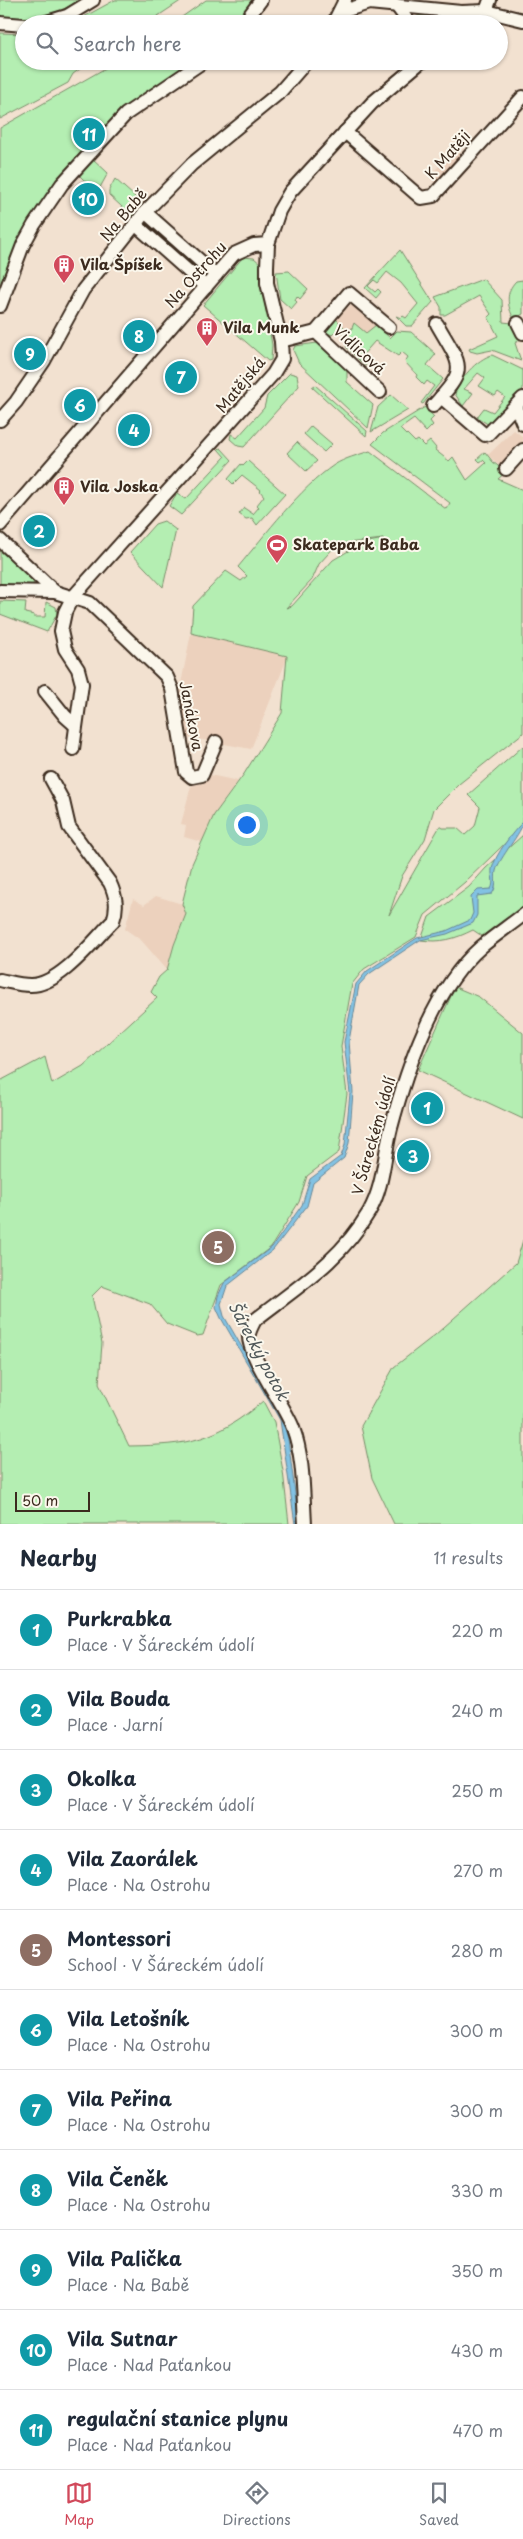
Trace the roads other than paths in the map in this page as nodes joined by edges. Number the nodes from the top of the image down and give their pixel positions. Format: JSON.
{"nodes":[{"id":1,"x":93,"y":0,"type":"edge"},
{"id":2,"x":261,"y":0,"type":"edge"},
{"id":3,"x":368,"y":2,"type":"edge"},
{"id":4,"x":396,"y":5,"type":"junction"},
{"id":5,"x":343,"y":6,"type":"edge"},
{"id":6,"x":488,"y":6,"type":"edge"},
{"id":7,"x":69,"y":15,"type":"edge"},
{"id":8,"x":249,"y":15,"type":"edge"},
{"id":9,"x":403,"y":15,"type":"edge"},
{"id":10,"x":523,"y":20,"type":"edge"},
{"id":11,"x":0,"y":23,"type":"edge"},
{"id":12,"x":15,"y":24,"type":"edge"},
{"id":13,"x":191,"y":70,"type":"edge"},
{"id":14,"x":299,"y":70,"type":"edge"},
{"id":15,"x":409,"y":70,"type":"edge"},
{"id":16,"x":523,"y":97,"type":"edge"},
{"id":17,"x":345,"y":132,"type":"junction"},
{"id":18,"x":145,"y":212,"type":"junction"},
{"id":19,"x":135,"y":224,"type":"junction"},
{"id":20,"x":268,"y":244,"type":"junction"},
{"id":21,"x":216,"y":275,"type":"junction"},
{"id":22,"x":206,"y":287,"type":"junction"},
{"id":23,"x":0,"y":306,"type":"edge"},
{"id":24,"x":437,"y":324,"type":"dead end"},
{"id":25,"x":389,"y":327,"type":"dead end"},
{"id":26,"x":316,"y":332,"type":"junction"},
{"id":27,"x":281,"y":341,"type":"junction"},
{"id":28,"x":380,"y":392,"type":"dead end"},
{"id":29,"x":519,"y":403,"type":"edge"},
{"id":30,"x":0,"y":420,"type":"edge"},
{"id":31,"x":523,"y":424,"type":"edge"},
{"id":32,"x":523,"y":450,"type":"edge"},
{"id":33,"x":506,"y":469,"type":"dead end"},
{"id":34,"x":0,"y":525,"type":"edge"},
{"id":35,"x":0,"y":540,"type":"edge"},
{"id":36,"x":0,"y":591,"type":"edge"},
{"id":37,"x":55,"y":592,"type":"junction"},
{"id":38,"x":72,"y":598,"type":"junction"},
{"id":39,"x":45,"y":691,"type":"dead end"},
{"id":40,"x":75,"y":725,"type":"junction"},
{"id":41,"x":216,"y":742,"type":"dead end"},
{"id":42,"x":73,"y":749,"type":"dead end"},
{"id":43,"x":51,"y":779,"type":"dead end"},
{"id":44,"x":523,"y":916,"type":"edge"},
{"id":45,"x":0,"y":980,"type":"edge"},
{"id":46,"x":306,"y":1524,"type":"edge"}],
"edges":[{"from":1,"to":7,"type":"street"},
{"from":2,"to":8,"type":"street"},
{"from":3,"to":4,"type":"street"},
{"from":3,"to":5,"type":"street"},
{"from":4,"to":6,"type":"street"},
{"from":4,"to":9,"type":"street"},
{"from":6,"to":10,"type":"street"},
{"from":11,"to":12,"type":"street"},
{"from":13,"to":23,"type":"street"},
{"from":14,"to":18,"type":"street","name":"Na Babě"},
{"from":15,"to":17,"type":"street","name":"Matějská"},
{"from":16,"to":17,"type":"street","name":"K Matěji"},
{"from":17,"to":20,"type":"street","name":"Matějská"},
{"from":18,"to":19,"type":"street","name":"Na Babě"},
{"from":18,"to":21,"type":"street"},
{"from":19,"to":22,"type":"street"},
{"from":19,"to":30,"type":"street","name":"Na Babě"},
{"from":20,"to":21,"type":"street","name":"Na Ostrohu"},
{"from":20,"to":27,"type":"street","name":"Matějská"},
{"from":21,"to":22,"type":"street","name":"Na Ostrohu"},
{"from":22,"to":34,"type":"street","name":"Na Ostrohu"},
{"from":24,"to":29,"type":"street"},
{"from":25,"to":26,"type":"street","name":"Vidlicová"},
{"from":26,"to":27,"type":"street","name":"Vidlicová"},
{"from":26,"to":28,"type":"street","name":"Vidlicová"},
{"from":27,"to":38,"type":"street","name":"Matějská"},
{"from":29,"to":31,"type":"street"},
{"from":32,"to":33,"type":"street"},
{"from":35,"to":37,"type":"street"},
{"from":36,"to":37,"type":"street"},
{"from":37,"to":38,"type":"street"},
{"from":38,"to":40,"type":"street","name":"Matějská"},
{"from":38,"to":41,"type":"street","name":"Janákova"},
{"from":39,"to":40,"type":"street"},
{"from":40,"to":42,"type":"street","name":"Matějská"},
{"from":43,"to":45,"type":"street"},
{"from":44,"to":46,"type":"street","name":"V Šáreckém údolí"}]}
